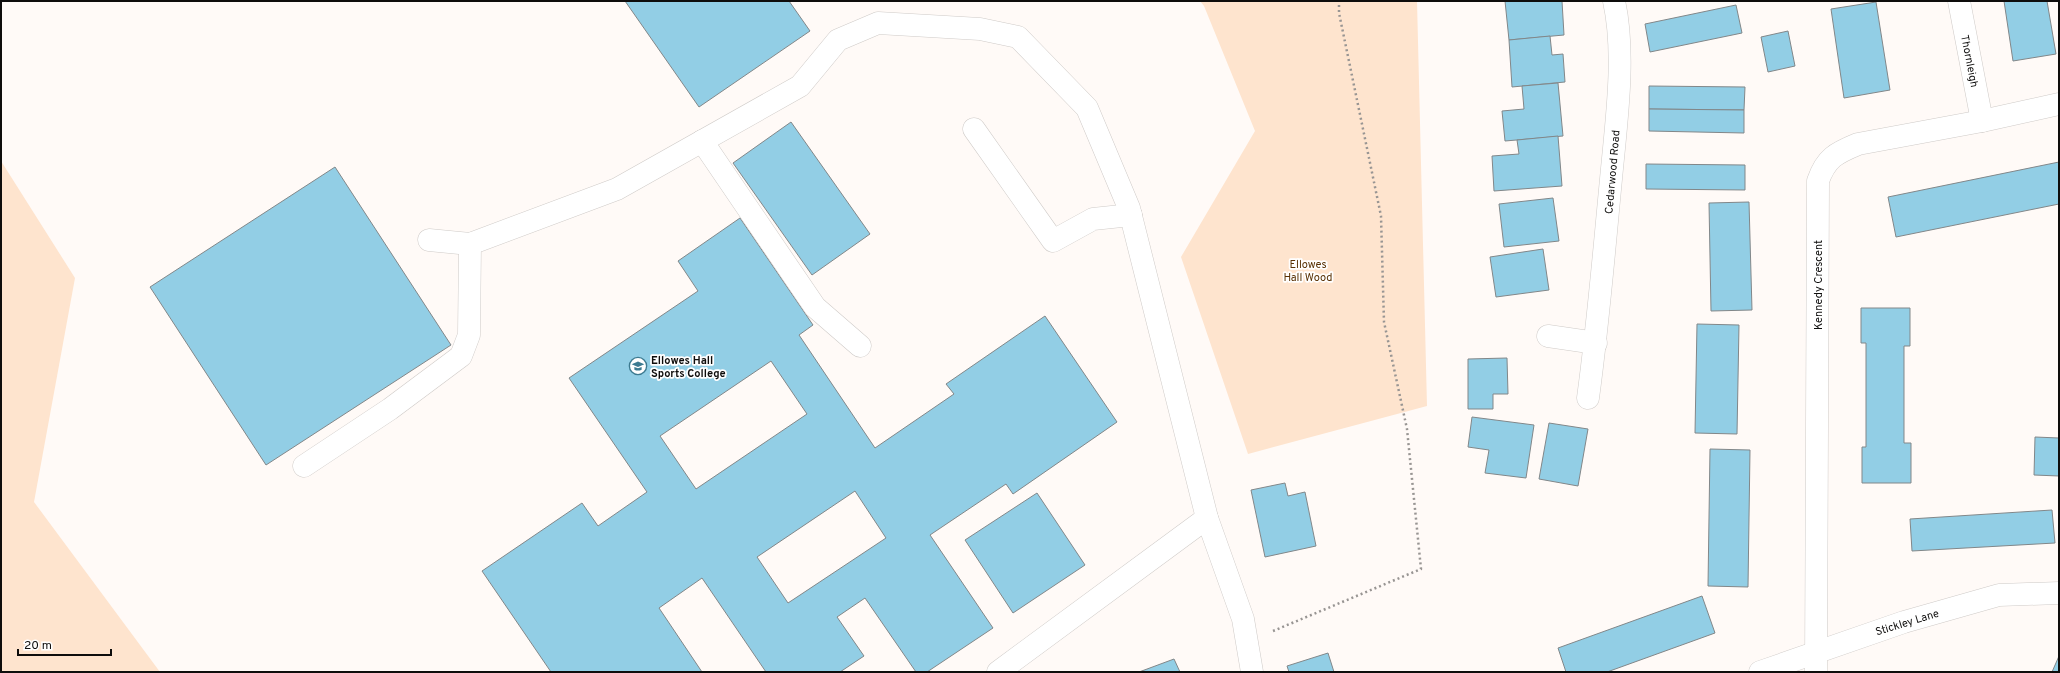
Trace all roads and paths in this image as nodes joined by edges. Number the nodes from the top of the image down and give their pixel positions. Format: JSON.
{"nodes":[{"id":1,"x":1339,"y":1,"type":"edge"},
{"id":2,"x":1614,"y":1,"type":"edge"},
{"id":3,"x":1959,"y":1,"type":"edge"},
{"id":4,"x":2059,"y":104,"type":"edge"},
{"id":5,"x":1982,"y":121,"type":"junction"},
{"id":6,"x":974,"y":130,"type":"dead end"},
{"id":7,"x":702,"y":141,"type":"junction"},
{"id":8,"x":1131,"y":215,"type":"junction"},
{"id":9,"x":429,"y":240,"type":"dead end"},
{"id":10,"x":470,"y":244,"type":"junction"},
{"id":11,"x":1548,"y":336,"type":"dead end"},
{"id":12,"x":1596,"y":343,"type":"junction"},
{"id":13,"x":860,"y":346,"type":"dead end"},
{"id":14,"x":1588,"y":398,"type":"dead end"},
{"id":15,"x":304,"y":466,"type":"dead end"},
{"id":16,"x":1207,"y":518,"type":"junction"},
{"id":17,"x":2059,"y":593,"type":"edge"},
{"id":18,"x":1247,"y":642,"type":"junction"},
{"id":19,"x":1817,"y":662,"type":"edge"},
{"id":20,"x":998,"y":672,"type":"edge"},
{"id":21,"x":1252,"y":672,"type":"edge"},
{"id":22,"x":1760,"y":672,"type":"edge"}],
"edges":[{"from":1,"to":18,"type":"path"},
{"from":2,"to":12,"type":"street","name":"Cedarwood Road"},
{"from":3,"to":5,"type":"street","name":"Thornleigh"},
{"from":4,"to":5,"type":"street","name":"Kennedy Crescent"},
{"from":5,"to":19,"type":"street","name":"Kennedy Crescent"},
{"from":6,"to":8,"type":"street"},
{"from":7,"to":8,"type":"street"},
{"from":7,"to":10,"type":"street"},
{"from":7,"to":13,"type":"street"},
{"from":8,"to":16,"type":"street"},
{"from":9,"to":10,"type":"street"},
{"from":10,"to":15,"type":"street"},
{"from":11,"to":12,"type":"street"},
{"from":12,"to":14,"type":"street","name":"Cedarwood Road"},
{"from":16,"to":18,"type":"street"},
{"from":16,"to":20,"type":"street"},
{"from":17,"to":19,"type":"street","name":"Stickley Lane"},
{"from":18,"to":21,"type":"street"},
{"from":19,"to":22,"type":"street","name":"Stickley Lane"}]}
